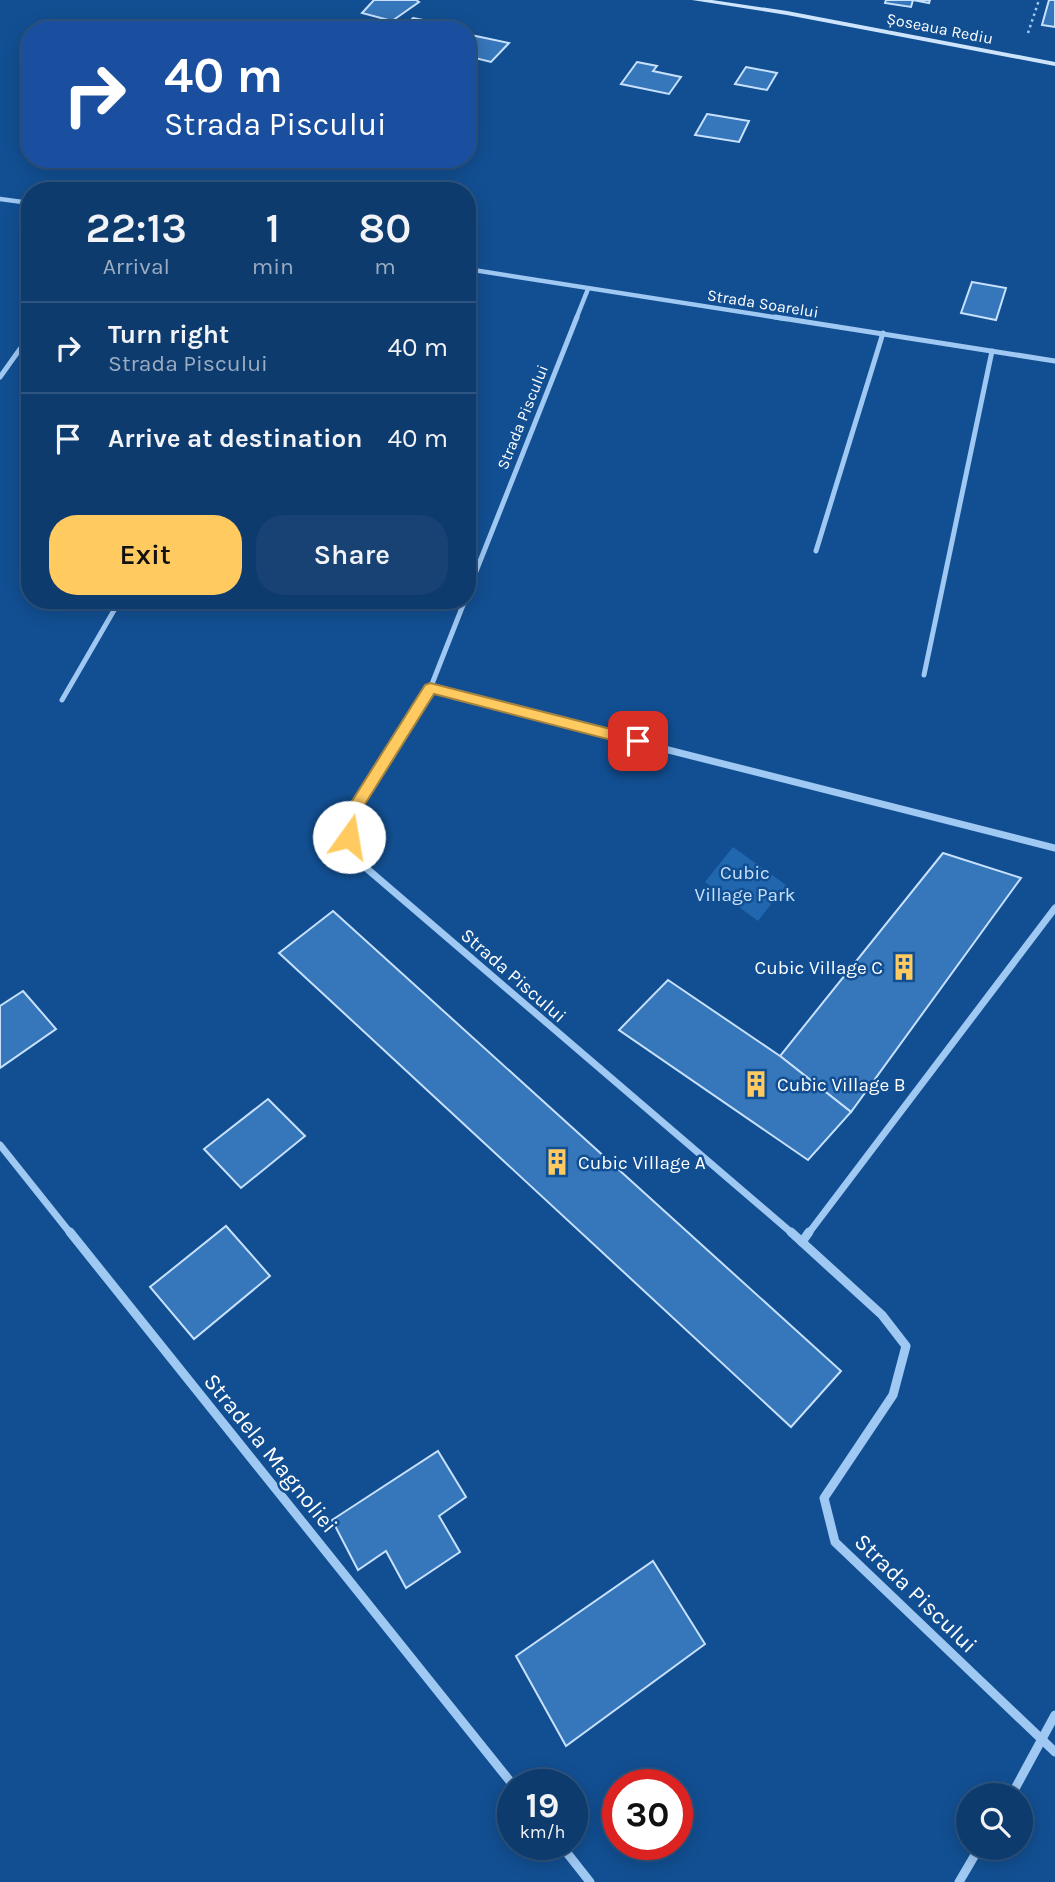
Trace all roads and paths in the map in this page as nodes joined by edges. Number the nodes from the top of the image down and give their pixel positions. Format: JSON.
{"nodes":[{"id":1,"x":696,"y":0,"type":"edge"},
{"id":2,"x":1039,"y":0,"type":"edge"},
{"id":3,"x":1020,"y":57,"type":"junction"},
{"id":4,"x":1055,"y":64,"type":"edge"},
{"id":5,"x":0,"y":199,"type":"edge"},
{"id":6,"x":21,"y":202,"type":"edge"},
{"id":7,"x":476,"y":270,"type":"edge"},
{"id":8,"x":588,"y":289,"type":"junction"},
{"id":9,"x":883,"y":333,"type":"junction"},
{"id":10,"x":21,"y":348,"type":"edge"},
{"id":11,"x":992,"y":351,"type":"junction"},
{"id":12,"x":1055,"y":361,"type":"edge"},
{"id":13,"x":0,"y":377,"type":"edge"},
{"id":14,"x":816,"y":551,"type":"dead end"},
{"id":15,"x":476,"y":571,"type":"edge"},
{"id":16,"x":115,"y":609,"type":"edge"},
{"id":17,"x":461,"y":609,"type":"edge"},
{"id":18,"x":924,"y":676,"type":"dead end"},
{"id":19,"x":430,"y":688,"type":"junction"},
{"id":20,"x":62,"y":700,"type":"dead end"},
{"id":21,"x":1055,"y":848,"type":"edge"},
{"id":22,"x":1055,"y":908,"type":"edge"},
{"id":23,"x":0,"y":1145,"type":"edge"},
{"id":24,"x":802,"y":1242,"type":"junction"},
{"id":25,"x":1055,"y":1714,"type":"edge"},
{"id":26,"x":1042,"y":1739,"type":"junction"},
{"id":27,"x":1055,"y":1752,"type":"edge"},
{"id":28,"x":500,"y":1769,"type":"edge"},
{"id":29,"x":1018,"y":1783,"type":"edge"},
{"id":30,"x":573,"y":1860,"type":"edge"},
{"id":31,"x":972,"y":1860,"type":"edge"},
{"id":32,"x":590,"y":1882,"type":"edge"},
{"id":33,"x":959,"y":1882,"type":"edge"}],
"edges":[{"from":1,"to":3,"type":"main road","name":"Șoseaua Rediu"},
{"from":2,"to":3,"type":"path"},
{"from":3,"to":4,"type":"main road","name":"Șoseaua Rediu"},
{"from":5,"to":6,"type":"street"},
{"from":7,"to":8,"type":"street","name":"Strada Soarelui"},
{"from":8,"to":9,"type":"street","name":"Strada Soarelui"},
{"from":8,"to":15,"type":"street","name":"Strada Piscului"},
{"from":9,"to":11,"type":"street","name":"Strada Soarelui"},
{"from":9,"to":14,"type":"street"},
{"from":10,"to":13,"type":"street"},
{"from":11,"to":12,"type":"street","name":"Strada Soarelui"},
{"from":11,"to":18,"type":"street"},
{"from":16,"to":20,"type":"street"},
{"from":17,"to":19,"type":"street","name":"Strada Piscului"},
{"from":19,"to":21,"type":"street"},
{"from":19,"to":24,"type":"street","name":"Strada Piscului"},
{"from":22,"to":24,"type":"street"},
{"from":23,"to":28,"type":"street","name":"Stradela Magnoliei"},
{"from":24,"to":26,"type":"street","name":"Strada Piscului"},
{"from":25,"to":26,"type":"street"},
{"from":26,"to":27,"type":"street","name":"Strada Piscului"},
{"from":26,"to":29,"type":"street"},
{"from":30,"to":32,"type":"street"},
{"from":31,"to":33,"type":"street"}]}
